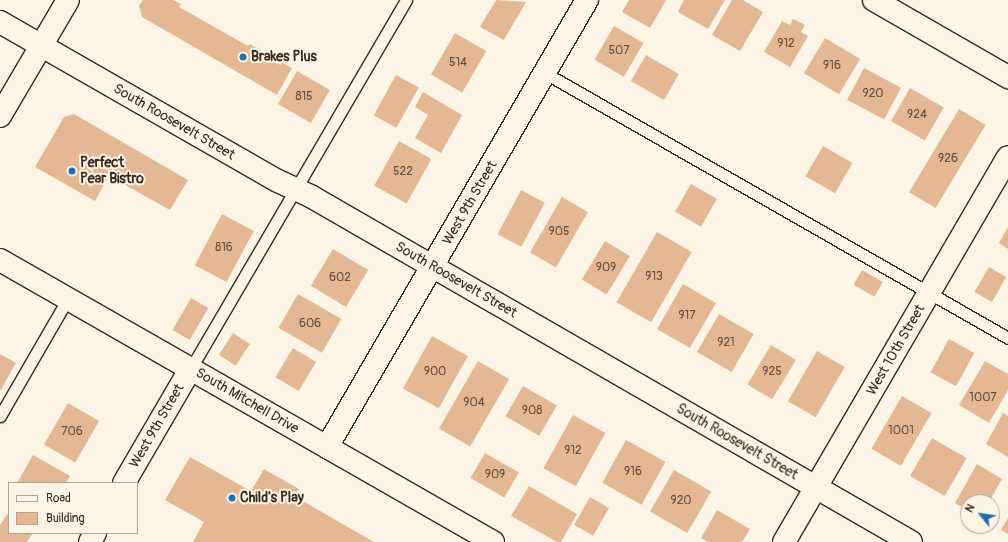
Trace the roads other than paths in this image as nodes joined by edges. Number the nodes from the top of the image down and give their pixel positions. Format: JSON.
{"nodes":[{"id":1,"x":68,"y":0,"type":"edge"},
{"id":2,"x":406,"y":0,"type":"edge"},
{"id":3,"x":588,"y":0,"type":"edge"},
{"id":4,"x":874,"y":0,"type":"edge"},
{"id":5,"x":0,"y":22,"type":"edge"},
{"id":6,"x":41,"y":46,"type":"junction"},
{"id":7,"x":545,"y":73,"type":"junction"},
{"id":8,"x":1008,"y":77,"type":"edge"},
{"id":9,"x":0,"y":116,"type":"edge"},
{"id":10,"x":1008,"y":157,"type":"edge"},
{"id":11,"x":296,"y":190,"type":"junction"},
{"id":12,"x":0,"y":260,"type":"edge"},
{"id":13,"x":433,"y":267,"type":"junction"},
{"id":14,"x":929,"y":293,"type":"junction"},
{"id":15,"x":68,"y":298,"type":"junction"},
{"id":16,"x":1008,"y":338,"type":"edge"},
{"id":17,"x":191,"y":368,"type":"junction"},
{"id":18,"x":0,"y":416,"type":"edge"},
{"id":19,"x":327,"y":447,"type":"junction"},
{"id":20,"x":125,"y":482,"type":"edge"},
{"id":21,"x":815,"y":487,"type":"junction"},
{"id":22,"x":493,"y":542,"type":"edge"},
{"id":23,"x":784,"y":542,"type":"edge"},
{"id":24,"x":910,"y":542,"type":"edge"}],
"edges":[{"from":1,"to":6,"type":"street"},
{"from":2,"to":11,"type":"lane"},
{"from":3,"to":7,"type":"street","name":"West 9th Street"},
{"from":4,"to":8,"type":"street"},
{"from":5,"to":6,"type":"street","name":"South Roosevelt Street"},
{"from":6,"to":9,"type":"street"},
{"from":6,"to":11,"type":"street","name":"South Roosevelt Street"},
{"from":7,"to":13,"type":"street","name":"West 9th Street"},
{"from":7,"to":14,"type":"lane"},
{"from":10,"to":14,"type":"street","name":"West 10th Street"},
{"from":11,"to":13,"type":"street","name":"South Roosevelt Street"},
{"from":11,"to":17,"type":"lane"},
{"from":12,"to":15,"type":"street","name":"South Mitchell Drive"},
{"from":13,"to":19,"type":"street","name":"West 9th Street"},
{"from":13,"to":21,"type":"street","name":"South Roosevelt Street"},
{"from":14,"to":16,"type":"lane"},
{"from":14,"to":21,"type":"street","name":"West 10th Street"},
{"from":15,"to":17,"type":"street","name":"South Mitchell Drive"},
{"from":15,"to":18,"type":"lane"},
{"from":17,"to":19,"type":"street","name":"South Mitchell Drive"},
{"from":17,"to":20,"type":"street","name":"West 9th Street"},
{"from":19,"to":22,"type":"street","name":"South Mitchell Drive"},
{"from":21,"to":23,"type":"street","name":"West 10th Street"},
{"from":21,"to":24,"type":"street","name":"South Roosevelt Street"}]}
